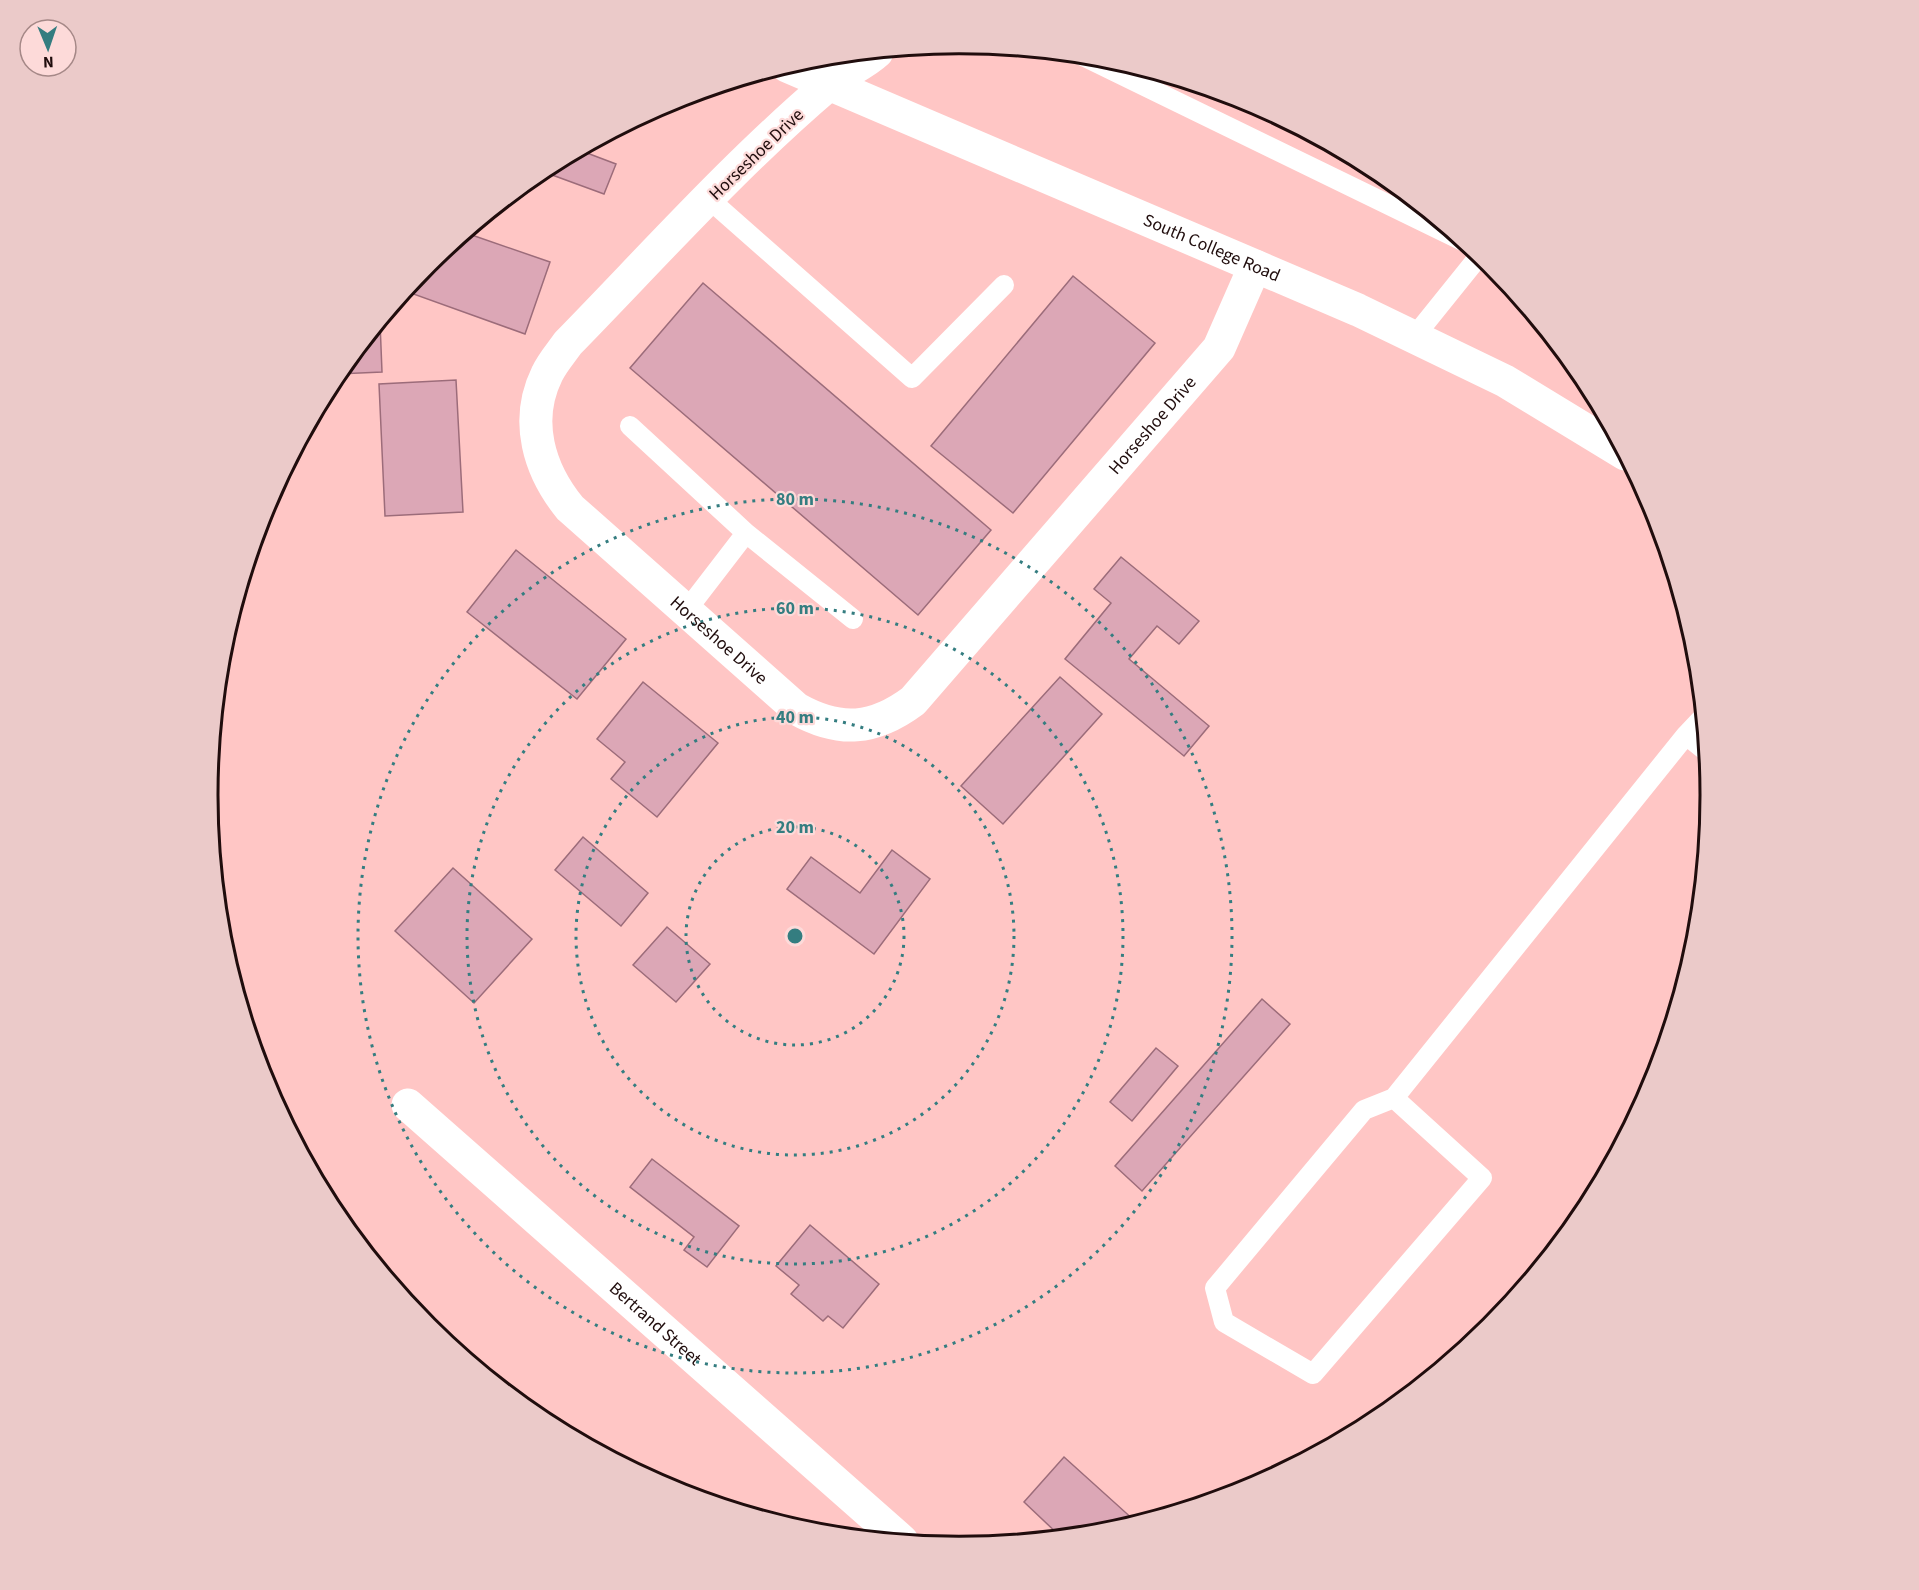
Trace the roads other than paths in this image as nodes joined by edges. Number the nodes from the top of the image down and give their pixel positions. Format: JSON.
{"nodes":[{"id":1,"x":869,"y":60,"type":"edge"},
{"id":2,"x":1111,"y":70,"type":"edge"},
{"id":3,"x":802,"y":71,"type":"edge"},
{"id":4,"x":830,"y":84,"type":"junction"},
{"id":5,"x":709,"y":199,"type":"junction"},
{"id":6,"x":1436,"y":228,"type":"edge"},
{"id":7,"x":1474,"y":262,"type":"edge"},
{"id":8,"x":1255,"y":266,"type":"junction"},
{"id":9,"x":1004,"y":285,"type":"dead end"},
{"id":10,"x":1414,"y":337,"type":"junction"},
{"id":11,"x":630,"y":426,"type":"dead end"},
{"id":12,"x":1613,"y":447,"type":"edge"},
{"id":13,"x":746,"y":533,"type":"junction"},
{"id":14,"x":686,"y":611,"type":"junction"},
{"id":15,"x":853,"y":619,"type":"dead end"},
{"id":16,"x":1697,"y":724,"type":"edge"},
{"id":17,"x":1686,"y":735,"type":"junction"},
{"id":18,"x":1699,"y":745,"type":"edge"},
{"id":19,"x":1394,"y":1098,"type":"junction"},
{"id":20,"x":408,"y":1105,"type":"dead end"},
{"id":21,"x":892,"y":1532,"type":"edge"}],
"edges":[{"from":1,"to":4,"type":"street","name":"Horseshoe Drive"},
{"from":2,"to":6,"type":"lane"},
{"from":3,"to":4,"type":"street","name":"South College Road"},
{"from":4,"to":5,"type":"street","name":"Horseshoe Drive"},
{"from":4,"to":8,"type":"street","name":"South College Road"},
{"from":5,"to":9,"type":"lane"},
{"from":5,"to":14,"type":"street","name":"Horseshoe Drive"},
{"from":7,"to":10,"type":"lane"},
{"from":8,"to":10,"type":"street","name":"South College Road"},
{"from":8,"to":14,"type":"street","name":"Horseshoe Drive"},
{"from":10,"to":12,"type":"street","name":"South College Road"},
{"from":11,"to":13,"type":"lane"},
{"from":13,"to":14,"type":"lane"},
{"from":13,"to":15,"type":"lane"},
{"from":16,"to":17,"type":"lane"},
{"from":17,"to":18,"type":"lane"},
{"from":17,"to":19,"type":"lane"},
{"from":19,"to":19,"type":"lane"},
{"from":20,"to":21,"type":"street","name":"Bertrand Street"}]}
